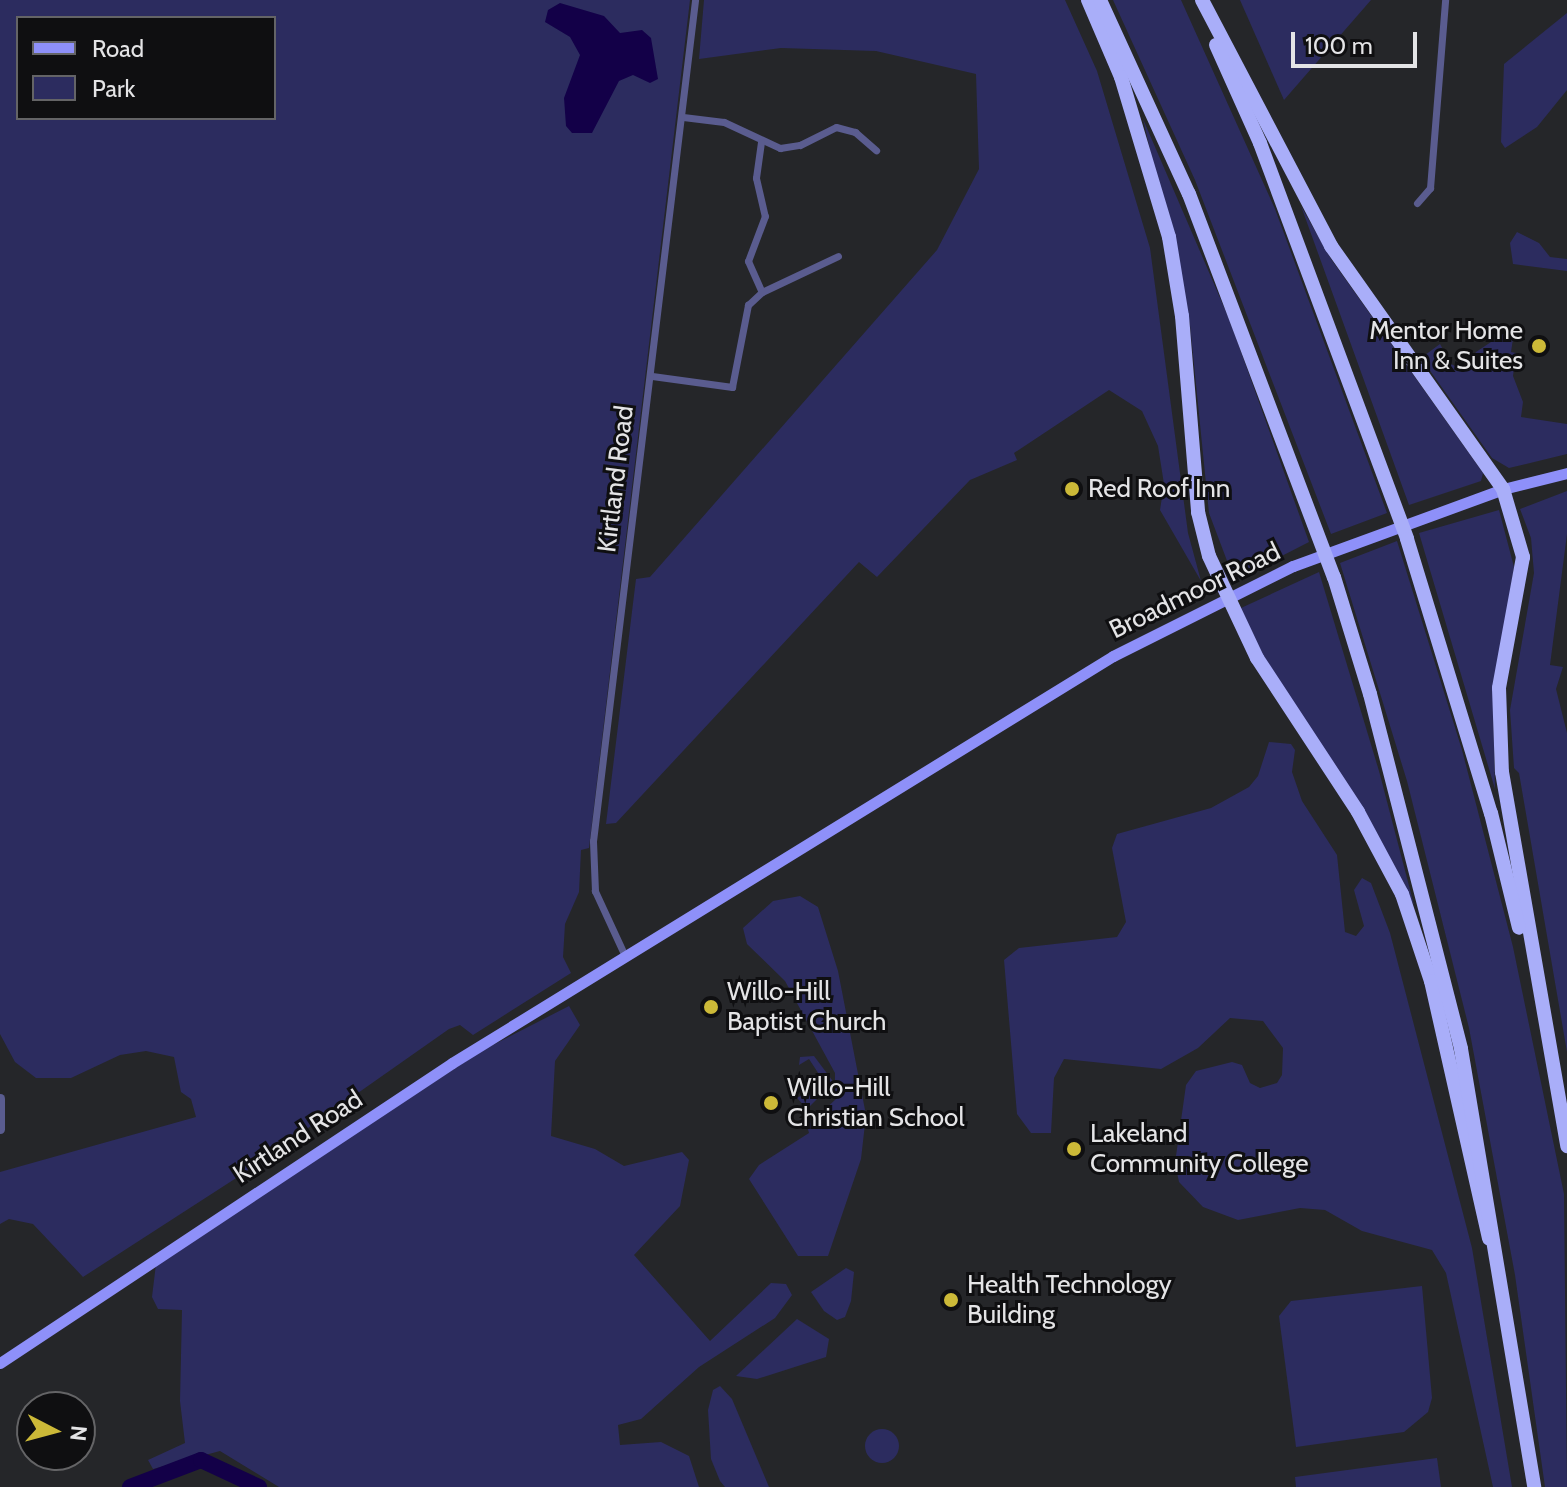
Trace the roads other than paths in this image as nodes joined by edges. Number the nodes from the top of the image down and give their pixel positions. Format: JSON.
{"nodes":[{"id":1,"x":695,"y":0,"type":"edge"},
{"id":2,"x":1088,"y":0,"type":"edge"},
{"id":3,"x":1100,"y":0,"type":"edge"},
{"id":4,"x":1195,"y":0,"type":"edge"},
{"id":5,"x":1202,"y":0,"type":"edge"},
{"id":6,"x":1445,"y":0,"type":"edge"},
{"id":7,"x":683,"y":117,"type":"junction"},
{"id":8,"x":761,"y":142,"type":"junction"},
{"id":9,"x":876,"y":150,"type":"dead end"},
{"id":10,"x":1417,"y":203,"type":"dead end"},
{"id":11,"x":838,"y":256,"type":"dead end"},
{"id":12,"x":762,"y":292,"type":"junction"},
{"id":13,"x":652,"y":376,"type":"junction"},
{"id":14,"x":1567,"y":473,"type":"edge"},
{"id":15,"x":1503,"y":489,"type":"junction"},
{"id":16,"x":1227,"y":596,"type":"junction"},
{"id":17,"x":869,"y":807,"type":"joint"},
{"id":18,"x":625,"y":956,"type":"junction"},
{"id":19,"x":0,"y":1098,"type":"edge"},
{"id":20,"x":1560,"y":1103,"type":"junction"},
{"id":21,"x":0,"y":1129,"type":"edge"},
{"id":22,"x":1567,"y":1146,"type":"edge"},
{"id":23,"x":1508,"y":1310,"type":"junction"},
{"id":24,"x":0,"y":1363,"type":"edge"},
{"id":25,"x":1534,"y":1487,"type":"edge"}],
"edges":[{"from":1,"to":7,"type":"street","name":"Kirtland Road"},
{"from":2,"to":16,"type":"highway"},
{"from":3,"to":23,"type":"highway"},
{"from":4,"to":20,"type":"highway"},
{"from":5,"to":15,"type":"highway"},
{"from":6,"to":10,"type":"street"},
{"from":7,"to":8,"type":"street"},
{"from":7,"to":13,"type":"street","name":"Kirtland Road"},
{"from":8,"to":9,"type":"street"},
{"from":8,"to":12,"type":"street"},
{"from":11,"to":12,"type":"street"},
{"from":12,"to":13,"type":"street"},
{"from":13,"to":18,"type":"street","name":"Kirtland Road"},
{"from":14,"to":15,"type":"main road","name":"Broadmoor Road"},
{"from":15,"to":16,"type":"main road","name":"Broadmoor Road"},
{"from":15,"to":20,"type":"highway"},
{"from":16,"to":17,"type":"main road","name":"Broadmoor Road"},
{"from":16,"to":23,"type":"highway"},
{"from":17,"to":18,"type":"main road","name":"Kirtland Road"},
{"from":18,"to":24,"type":"main road","name":"Kirtland Road"},
{"from":19,"to":21,"type":"street"},
{"from":20,"to":22,"type":"highway"},
{"from":23,"to":25,"type":"highway"}]}
